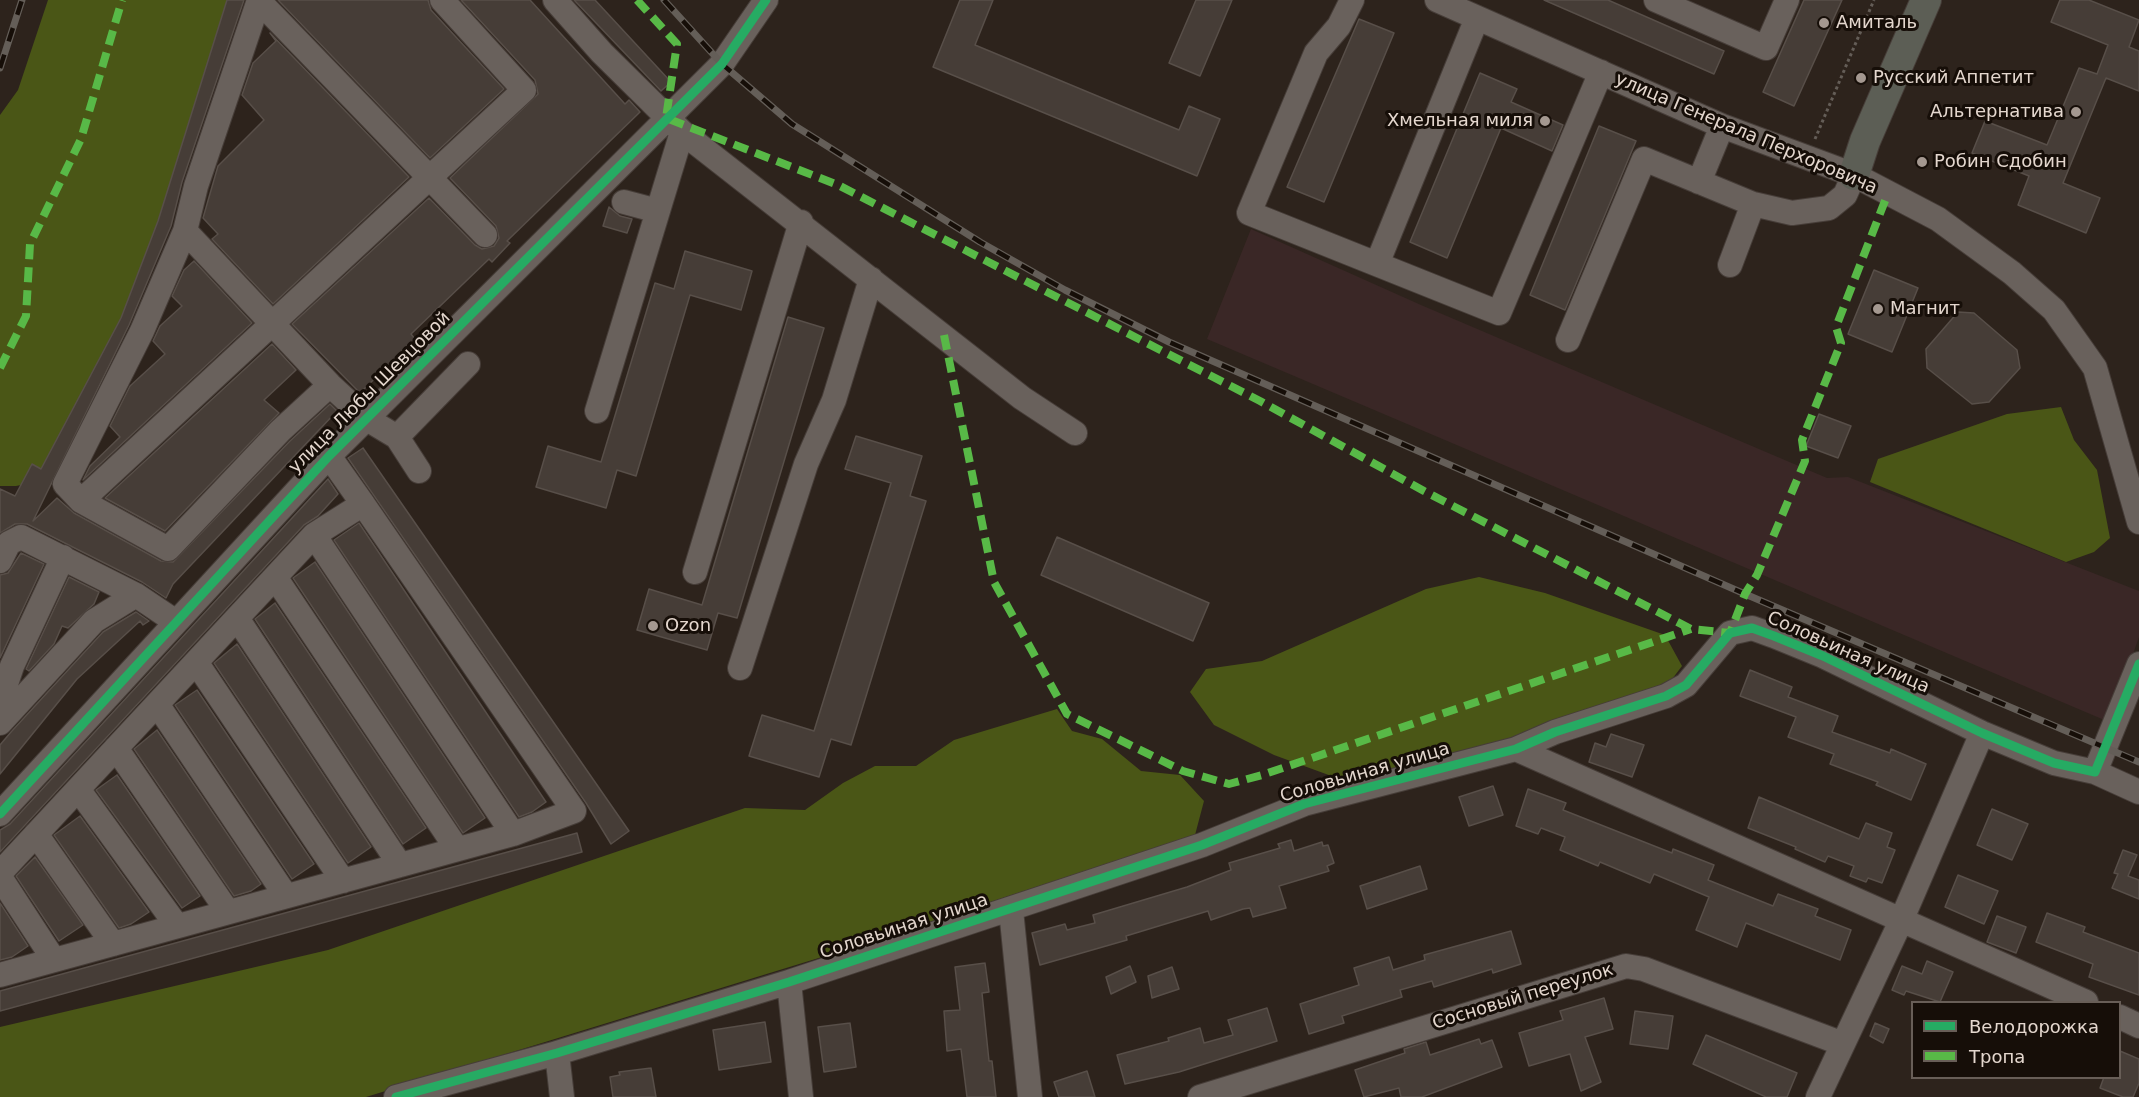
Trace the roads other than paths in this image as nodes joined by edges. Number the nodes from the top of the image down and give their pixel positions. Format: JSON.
{"nodes":[{"id":1,"x":442,"y":0,"type":"edge"},
{"id":2,"x":555,"y":0,"type":"edge"},
{"id":3,"x":766,"y":0,"type":"edge"},
{"id":4,"x":1352,"y":0,"type":"edge"},
{"id":5,"x":1437,"y":0,"type":"edge"},
{"id":6,"x":1656,"y":0,"type":"edge"},
{"id":7,"x":1787,"y":0,"type":"edge"},
{"id":8,"x":1926,"y":0,"type":"edge"},
{"id":9,"x":259,"y":1,"type":"edge"},
{"id":10,"x":1477,"y":18,"type":"junction"},
{"id":11,"x":1601,"y":72,"type":"junction"},
{"id":12,"x":674,"y":125,"type":"junction"},
{"id":13,"x":1722,"y":126,"type":"junction"},
{"id":14,"x":1854,"y":175,"type":"junction"},
{"id":15,"x":431,"y":179,"type":"junction"},
{"id":16,"x":1700,"y":182,"type":"junction"},
{"id":17,"x":624,"y":202,"type":"dead end"},
{"id":18,"x":1753,"y":204,"type":"junction"},
{"id":19,"x":658,"y":211,"type":"junction"},
{"id":20,"x":801,"y":222,"type":"junction"},
{"id":21,"x":185,"y":231,"type":"junction"},
{"id":22,"x":485,"y":235,"type":"dead end"},
{"id":23,"x":1377,"y":264,"type":"junction"},
{"id":24,"x":1730,"y":265,"type":"dead end"},
{"id":25,"x":871,"y":279,"type":"junction"},
{"id":26,"x":274,"y":324,"type":"junction"},
{"id":27,"x":1568,"y":340,"type":"dead end"},
{"id":28,"x":468,"y":364,"type":"dead end"},
{"id":29,"x":330,"y":385,"type":"junction"},
{"id":30,"x":597,"y":411,"type":"dead end"},
{"id":31,"x":367,"y":419,"type":"junction"},
{"id":32,"x":1076,"y":433,"type":"dead end"},
{"id":33,"x":397,"y":437,"type":"junction"},
{"id":34,"x":329,"y":456,"type":"junction"},
{"id":35,"x":419,"y":471,"type":"dead end"},
{"id":36,"x":81,"y":501,"type":"junction"},
{"id":37,"x":363,"y":504,"type":"junction"},
{"id":38,"x":2139,"y":522,"type":"edge"},
{"id":39,"x":314,"y":535,"type":"junction"},
{"id":40,"x":63,"y":557,"type":"junction"},
{"id":41,"x":0,"y":561,"type":"edge"},
{"id":42,"x":695,"y":572,"type":"dead end"},
{"id":43,"x":275,"y":577,"type":"junction"},
{"id":44,"x":136,"y":595,"type":"junction"},
{"id":45,"x":237,"y":618,"type":"junction"},
{"id":46,"x":176,"y":622,"type":"junction"},
{"id":47,"x":196,"y":662,"type":"junction"},
{"id":48,"x":2139,"y":664,"type":"edge"},
{"id":49,"x":740,"y":668,"type":"dead end"},
{"id":50,"x":0,"y":702,"type":"edge"},
{"id":51,"x":157,"y":704,"type":"junction"},
{"id":52,"x":0,"y":723,"type":"edge"},
{"id":53,"x":1982,"y":733,"type":"junction"},
{"id":54,"x":116,"y":748,"type":"junction"},
{"id":55,"x":1516,"y":749,"type":"junction"},
{"id":56,"x":2095,"y":772,"type":"junction"},
{"id":57,"x":78,"y":789,"type":"junction"},
{"id":58,"x":2139,"y":792,"type":"edge"},
{"id":59,"x":0,"y":814,"type":"edge"},
{"id":60,"x":36,"y":834,"type":"junction"},
{"id":61,"x":513,"y":834,"type":"junction"},
{"id":62,"x":458,"y":849,"type":"junction"},
{"id":63,"x":400,"y":865,"type":"junction"},
{"id":64,"x":0,"y":873,"type":"edge"},
{"id":65,"x":0,"y":878,"type":"edge"},
{"id":66,"x":343,"y":881,"type":"junction"},
{"id":67,"x":286,"y":896,"type":"junction"},
{"id":68,"x":1011,"y":910,"type":"junction"},
{"id":69,"x":228,"y":912,"type":"junction"},
{"id":70,"x":1901,"y":921,"type":"junction"},
{"id":71,"x":177,"y":926,"type":"junction"},
{"id":72,"x":113,"y":944,"type":"junction"},
{"id":73,"x":54,"y":960,"type":"junction"},
{"id":74,"x":0,"y":975,"type":"edge"},
{"id":75,"x":789,"y":982,"type":"junction"},
{"id":76,"x":2084,"y":1001,"type":"edge"},
{"id":77,"x":2121,"y":1017,"type":"edge"},
{"id":78,"x":2139,"y":1026,"type":"edge"},
{"id":79,"x":1843,"y":1044,"type":"junction"},
{"id":80,"x":556,"y":1053,"type":"junction"},
{"id":81,"x":396,"y":1097,"type":"edge"},
{"id":82,"x":562,"y":1097,"type":"edge"},
{"id":83,"x":801,"y":1097,"type":"edge"},
{"id":84,"x":1030,"y":1097,"type":"edge"},
{"id":85,"x":1200,"y":1097,"type":"edge"},
{"id":86,"x":1818,"y":1097,"type":"edge"}],
"edges":[{"from":1,"to":15,"type":"street"},
{"from":2,"to":12,"type":"street"},
{"from":3,"to":12,"type":"street","name":"улица Любы Шевцовой"},
{"from":4,"to":23,"type":"street"},
{"from":5,"to":10,"type":"street","name":"улица Генерала Перхоровича"},
{"from":6,"to":7,"type":"street"},
{"from":8,"to":14,"type":"main road"},
{"from":9,"to":15,"type":"street"},
{"from":9,"to":21,"type":"street"},
{"from":10,"to":11,"type":"street","name":"улица Генерала Перхоровича"},
{"from":10,"to":23,"type":"street"},
{"from":11,"to":13,"type":"street","name":"улица Генерала Перхоровича"},
{"from":11,"to":23,"type":"street"},
{"from":12,"to":19,"type":"street"},
{"from":12,"to":20,"type":"street"},
{"from":12,"to":31,"type":"street","name":"улица Любы Шевцовой"},
{"from":13,"to":14,"type":"street","name":"улица Генерала Перхоровича"},
{"from":13,"to":16,"type":"street"},
{"from":14,"to":18,"type":"street"},
{"from":14,"to":38,"type":"street","name":"улица Генерала Перхоровича"},
{"from":15,"to":22,"type":"street"},
{"from":15,"to":26,"type":"street"},
{"from":16,"to":18,"type":"street"},
{"from":16,"to":27,"type":"street"},
{"from":17,"to":19,"type":"street"},
{"from":18,"to":24,"type":"street"},
{"from":19,"to":30,"type":"street"},
{"from":20,"to":25,"type":"street"},
{"from":20,"to":42,"type":"street"},
{"from":21,"to":26,"type":"street"},
{"from":21,"to":36,"type":"street"},
{"from":25,"to":32,"type":"street"},
{"from":25,"to":49,"type":"street"},
{"from":26,"to":29,"type":"street"},
{"from":26,"to":36,"type":"street"},
{"from":28,"to":33,"type":"street"},
{"from":29,"to":31,"type":"street"},
{"from":29,"to":36,"type":"street"},
{"from":31,"to":33,"type":"street"},
{"from":31,"to":34,"type":"street","name":"улица Любы Шевцовой"},
{"from":33,"to":35,"type":"street"},
{"from":34,"to":37,"type":"street"},
{"from":34,"to":46,"type":"street","name":"улица Любы Шевцовой"},
{"from":37,"to":39,"type":"street"},
{"from":37,"to":61,"type":"street"},
{"from":39,"to":43,"type":"street"},
{"from":39,"to":61,"type":"street"},
{"from":40,"to":41,"type":"street"},
{"from":40,"to":44,"type":"street"},
{"from":40,"to":50,"type":"street"},
{"from":43,"to":45,"type":"street"},
{"from":43,"to":62,"type":"street"},
{"from":44,"to":46,"type":"street"},
{"from":44,"to":52,"type":"street"},
{"from":45,"to":47,"type":"street"},
{"from":45,"to":63,"type":"street"},
{"from":46,"to":59,"type":"street","name":"улица Любы Шевцовой"},
{"from":47,"to":51,"type":"street"},
{"from":47,"to":66,"type":"street"},
{"from":48,"to":56,"type":"street"},
{"from":51,"to":54,"type":"street"},
{"from":51,"to":67,"type":"street"},
{"from":53,"to":55,"type":"street","name":"Соловьиная улица"},
{"from":53,"to":56,"type":"street","name":"Соловьиная улица"},
{"from":53,"to":70,"type":"street"},
{"from":54,"to":57,"type":"street"},
{"from":54,"to":69,"type":"street"},
{"from":55,"to":68,"type":"street","name":"Соловьиная улица"},
{"from":55,"to":70,"type":"street"},
{"from":56,"to":58,"type":"street","name":"Соловьиная улица"},
{"from":57,"to":60,"type":"street"},
{"from":57,"to":71,"type":"street"},
{"from":60,"to":64,"type":"street"},
{"from":60,"to":72,"type":"street"},
{"from":61,"to":62,"type":"street"},
{"from":62,"to":63,"type":"street"},
{"from":63,"to":66,"type":"street"},
{"from":65,"to":73,"type":"street"},
{"from":66,"to":67,"type":"street"},
{"from":67,"to":69,"type":"street"},
{"from":68,"to":75,"type":"street","name":"Соловьиная улица"},
{"from":68,"to":84,"type":"street"},
{"from":69,"to":71,"type":"street"},
{"from":70,"to":76,"type":"street"},
{"from":70,"to":79,"type":"street"},
{"from":71,"to":72,"type":"street"},
{"from":72,"to":73,"type":"street"},
{"from":73,"to":74,"type":"street"},
{"from":75,"to":80,"type":"street","name":"Соловьиная улица"},
{"from":75,"to":83,"type":"street"},
{"from":77,"to":78,"type":"street"},
{"from":79,"to":85,"type":"street","name":"Сосновый переулок"},
{"from":79,"to":86,"type":"street"},
{"from":80,"to":81,"type":"street","name":"Соловьиная улица"},
{"from":80,"to":82,"type":"street"}]}
